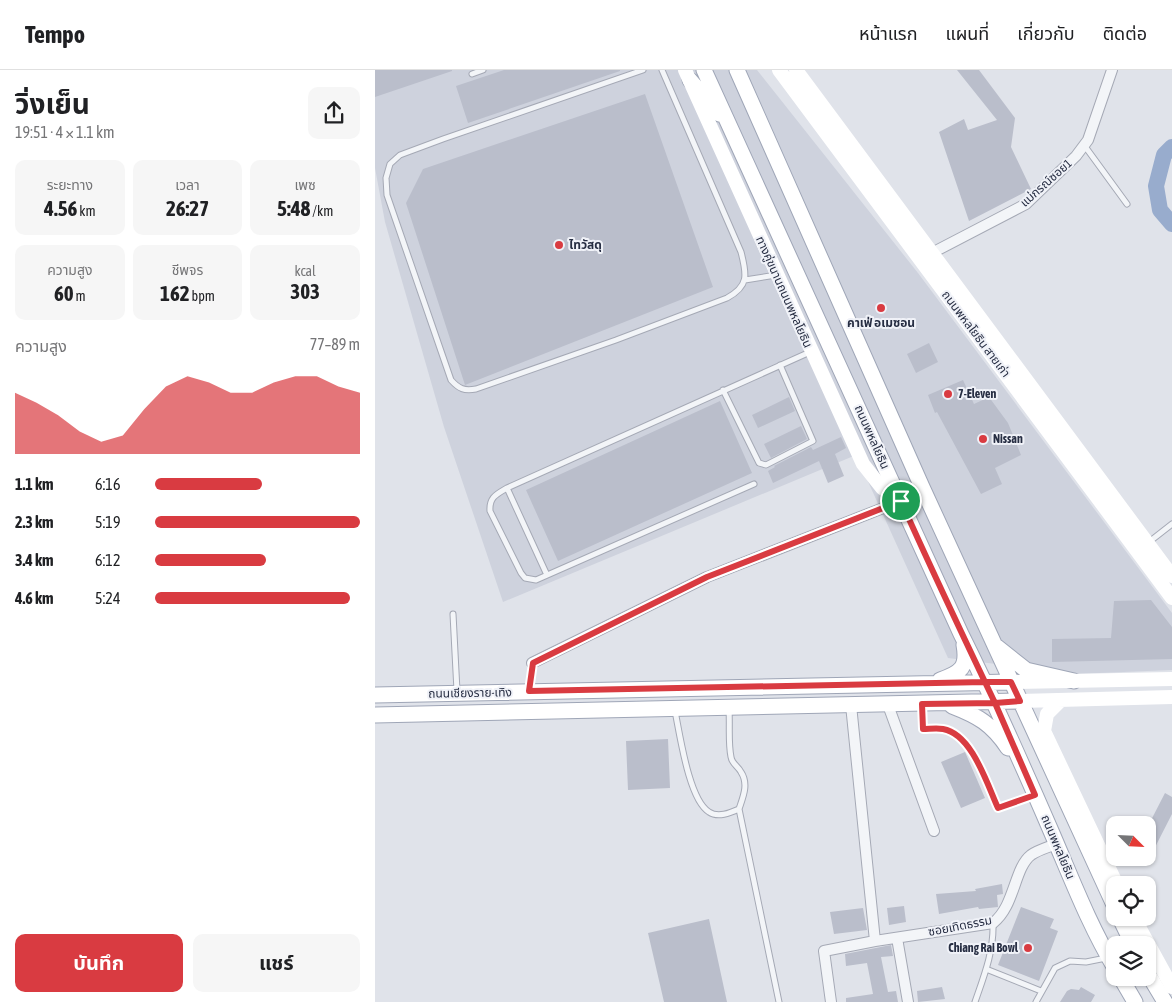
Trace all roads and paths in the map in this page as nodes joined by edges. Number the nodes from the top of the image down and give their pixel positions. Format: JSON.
{"nodes":[{"id":1,"x":483,"y":70,"type":"edge"},
{"id":2,"x":643,"y":70,"type":"edge"},
{"id":3,"x":662,"y":70,"type":"edge"},
{"id":4,"x":704,"y":70,"type":"edge"},
{"id":5,"x":737,"y":70,"type":"edge"},
{"id":6,"x":779,"y":70,"type":"edge"},
{"id":7,"x":795,"y":70,"type":"edge"},
{"id":8,"x":1112,"y":70,"type":"edge"},
{"id":9,"x":472,"y":74,"type":"dead end"},
{"id":10,"x":687,"y":75,"type":"edge"},
{"id":11,"x":731,"y":128,"type":"junction"},
{"id":12,"x":1084,"y":145,"type":"junction"},
{"id":13,"x":1127,"y":204,"type":"dead end"},
{"id":14,"x":926,"y":256,"type":"junction"},
{"id":15,"x":777,"y":275,"type":"junction"},
{"id":16,"x":745,"y":280,"type":"junction"},
{"id":17,"x":811,"y":351,"type":"junction"},
{"id":18,"x":780,"y":365,"type":"junction"},
{"id":19,"x":723,"y":390,"type":"junction"},
{"id":20,"x":754,"y":484,"type":"dead end"},
{"id":21,"x":507,"y":488,"type":"junction"},
{"id":22,"x":901,"y":501,"type":"junction"},
{"id":23,"x":1172,"y":524,"type":"edge"},
{"id":24,"x":1147,"y":543,"type":"junction"},
{"id":25,"x":547,"y":575,"type":"junction"},
{"id":26,"x":1172,"y":576,"type":"edge"},
{"id":27,"x":1172,"y":598,"type":"edge"},
{"id":28,"x":453,"y":614,"type":"dead end"},
{"id":29,"x":961,"y":634,"type":"junction"},
{"id":30,"x":994,"y":644,"type":"junction"},
{"id":31,"x":533,"y":663,"type":"joint"},
{"id":32,"x":1172,"y":678,"type":"edge"},
{"id":33,"x":1074,"y":681,"type":"junction"},
{"id":34,"x":985,"y":682,"type":"junction"},
{"id":35,"x":1011,"y":682,"type":"junction"},
{"id":36,"x":929,"y":683,"type":"junction"},
{"id":37,"x":529,"y":691,"type":"junction"},
{"id":38,"x":457,"y":693,"type":"junction"},
{"id":39,"x":375,"y":694,"type":"edge"},
{"id":40,"x":1172,"y":697,"type":"edge"},
{"id":41,"x":1061,"y":700,"type":"junction"},
{"id":42,"x":1020,"y":701,"type":"junction"},
{"id":43,"x":943,"y":703,"type":"junction"},
{"id":44,"x":995,"y":703,"type":"junction"},
{"id":45,"x":888,"y":704,"type":"junction"},
{"id":46,"x":922,"y":704,"type":"junction"},
{"id":47,"x":851,"y":705,"type":"junction"},
{"id":48,"x":729,"y":708,"type":"junction"},
{"id":49,"x":674,"y":709,"type":"junction"},
{"id":50,"x":375,"y":714,"type":"edge"},
{"id":51,"x":1028,"y":779,"type":"junction"},
{"id":52,"x":1035,"y":795,"type":"junction"},
{"id":53,"x":739,"y":809,"type":"junction"},
{"id":54,"x":935,"y":830,"type":"dead end"},
{"id":55,"x":1057,"y":844,"type":"junction"},
{"id":56,"x":1098,"y":870,"type":"junction"},
{"id":57,"x":1113,"y":876,"type":"edge"},
{"id":58,"x":1106,"y":879,"type":"edge"},
{"id":59,"x":1106,"y":887,"type":"edge"},
{"id":60,"x":993,"y":923,"type":"junction"},
{"id":61,"x":1138,"y":926,"type":"edge"},
{"id":62,"x":897,"y":938,"type":"junction"},
{"id":63,"x":875,"y":941,"type":"junction"},
{"id":64,"x":1106,"y":950,"type":"edge"},
{"id":65,"x":1106,"y":963,"type":"edge"},
{"id":66,"x":986,"y":969,"type":"junction"},
{"id":67,"x":1126,"y":986,"type":"edge"},
{"id":68,"x":1155,"y":986,"type":"edge"},
{"id":69,"x":1172,"y":987,"type":"edge"},
{"id":70,"x":1041,"y":991,"type":"junction"},
{"id":71,"x":779,"y":1002,"type":"edge"},
{"id":72,"x":831,"y":1002,"type":"edge"},
{"id":73,"x":907,"y":1002,"type":"edge"},
{"id":74,"x":975,"y":1002,"type":"edge"},
{"id":75,"x":1036,"y":1002,"type":"edge"},
{"id":76,"x":1135,"y":1002,"type":"edge"},
{"id":77,"x":1165,"y":1002,"type":"edge"}],
"edges":[{"from":1,"to":9,"type":"lane"},
{"from":2,"to":16,"type":"lane"},
{"from":3,"to":16,"type":"lane"},
{"from":4,"to":11,"type":"main road","name":"ถนนพหลโยธิน"},
{"from":5,"to":30,"type":"main road","name":"ถนนพหลโยธิน"},
{"from":6,"to":14,"type":"main road","name":"ถนนพหลโยธิน สายเก่า"},
{"from":7,"to":14,"type":"main road","name":"ถนนพหลโยธิน สายเก่า"},
{"from":8,"to":12,"type":"street","name":"แม่กรณ์ซอย1"},
{"from":10,"to":11,"type":"main road"},
{"from":10,"to":15,"type":"main road","name":"ทางคู่ขนานถนนพหลโยธิน"},
{"from":11,"to":22,"type":"main road","name":"ถนนพหลโยธิน"},
{"from":12,"to":13,"type":"lane"},
{"from":12,"to":14,"type":"street","name":"แม่กรณ์ซอย1"},
{"from":14,"to":24,"type":"main road","name":"ถนนพหลโยธิน สายเก่า"},
{"from":14,"to":27,"type":"main road","name":"ถนนพหลโยธิน สายเก่า"},
{"from":15,"to":16,"type":"lane"},
{"from":15,"to":17,"type":"main road","name":"ทางคู่ขนานถนนพหลโยธิน"},
{"from":17,"to":18,"type":"lane"},
{"from":17,"to":22,"type":"main road","name":"ทางคู่ขนานถนนพหลโยธิน"},
{"from":18,"to":19,"type":"lane"},
{"from":18,"to":19,"type":"lane"},
{"from":19,"to":21,"type":"lane"},
{"from":20,"to":25,"type":"lane"},
{"from":21,"to":25,"type":"lane"},
{"from":21,"to":25,"type":"lane"},
{"from":22,"to":29,"type":"main road","name":"ถนนพหลโยธิน"},
{"from":22,"to":31,"type":"street"},
{"from":23,"to":24,"type":"lane"},
{"from":24,"to":26,"type":"main road","name":"ถนนพหลโยธิน สายเก่า"},
{"from":28,"to":38,"type":"lane"},
{"from":29,"to":34,"type":"main road","name":"ถนนพหลโยธิน"},
{"from":29,"to":36,"type":"main road"},
{"from":30,"to":33,"type":"main road"},
{"from":30,"to":35,"type":"main road","name":"ถนนพหลโยธิน"},
{"from":31,"to":37,"type":"lane"},
{"from":32,"to":33,"type":"main road"},
{"from":33,"to":35,"type":"main road"},
{"from":34,"to":35,"type":"main road","name":"ถนนเชียงราย-เทิง"},
{"from":34,"to":36,"type":"main road","name":"ถนนเชียงราย-เทิง"},
{"from":34,"to":44,"type":"main road","name":"ถนนพหลโยธิน"},
{"from":35,"to":42,"type":"main road","name":"ถนนพหลโยธิน"},
{"from":36,"to":37,"type":"main road","name":"ถนนเชียงราย-เทิง"},
{"from":37,"to":38,"type":"main road","name":"ถนนเชียงราย-เทิง"},
{"from":38,"to":39,"type":"main road","name":"ถนนเชียงราย-เทิง"},
{"from":40,"to":41,"type":"main road"},
{"from":41,"to":42,"type":"main road"},
{"from":41,"to":57,"type":"main road"},
{"from":42,"to":44,"type":"main road"},
{"from":42,"to":56,"type":"main road","name":"ถนนพหลโยธิน"},
{"from":43,"to":44,"type":"main road"},
{"from":43,"to":46,"type":"main road"},
{"from":43,"to":51,"type":"main road"},
{"from":44,"to":51,"type":"main road","name":"ถนนพหลโยธิน"},
{"from":45,"to":46,"type":"main road"},
{"from":45,"to":47,"type":"main road"},
{"from":45,"to":54,"type":"street"},
{"from":46,"to":52,"type":"lane"},
{"from":47,"to":48,"type":"main road"},
{"from":47,"to":63,"type":"street"},
{"from":48,"to":49,"type":"main road"},
{"from":48,"to":53,"type":"lane"},
{"from":49,"to":50,"type":"main road"},
{"from":49,"to":53,"type":"lane"},
{"from":51,"to":52,"type":"main road","name":"ถนนพหลโยธิน"},
{"from":52,"to":55,"type":"main road","name":"ถนนพหลโยธิน"},
{"from":53,"to":71,"type":"lane"},
{"from":55,"to":60,"type":"street","name":"ซอยเทิดธรรม"},
{"from":55,"to":64,"type":"main road","name":"ถนนพหลโยธิน"},
{"from":56,"to":58,"type":"main road"},
{"from":56,"to":59,"type":"main road","name":"ถนนพหลโยธิน"},
{"from":60,"to":62,"type":"street","name":"ซอยเทิดธรรม"},
{"from":60,"to":66,"type":"lane"},
{"from":61,"to":69,"type":"main road"},
{"from":62,"to":63,"type":"street","name":"ซอยเทิดธรรม"},
{"from":62,"to":73,"type":"street"},
{"from":63,"to":72,"type":"street","name":"ซอยเทิดธรรม"},
{"from":65,"to":70,"type":"lane"},
{"from":66,"to":70,"type":"lane"},
{"from":66,"to":74,"type":"lane"},
{"from":67,"to":76,"type":"main road"},
{"from":68,"to":77,"type":"main road"},
{"from":70,"to":75,"type":"lane"}]}
